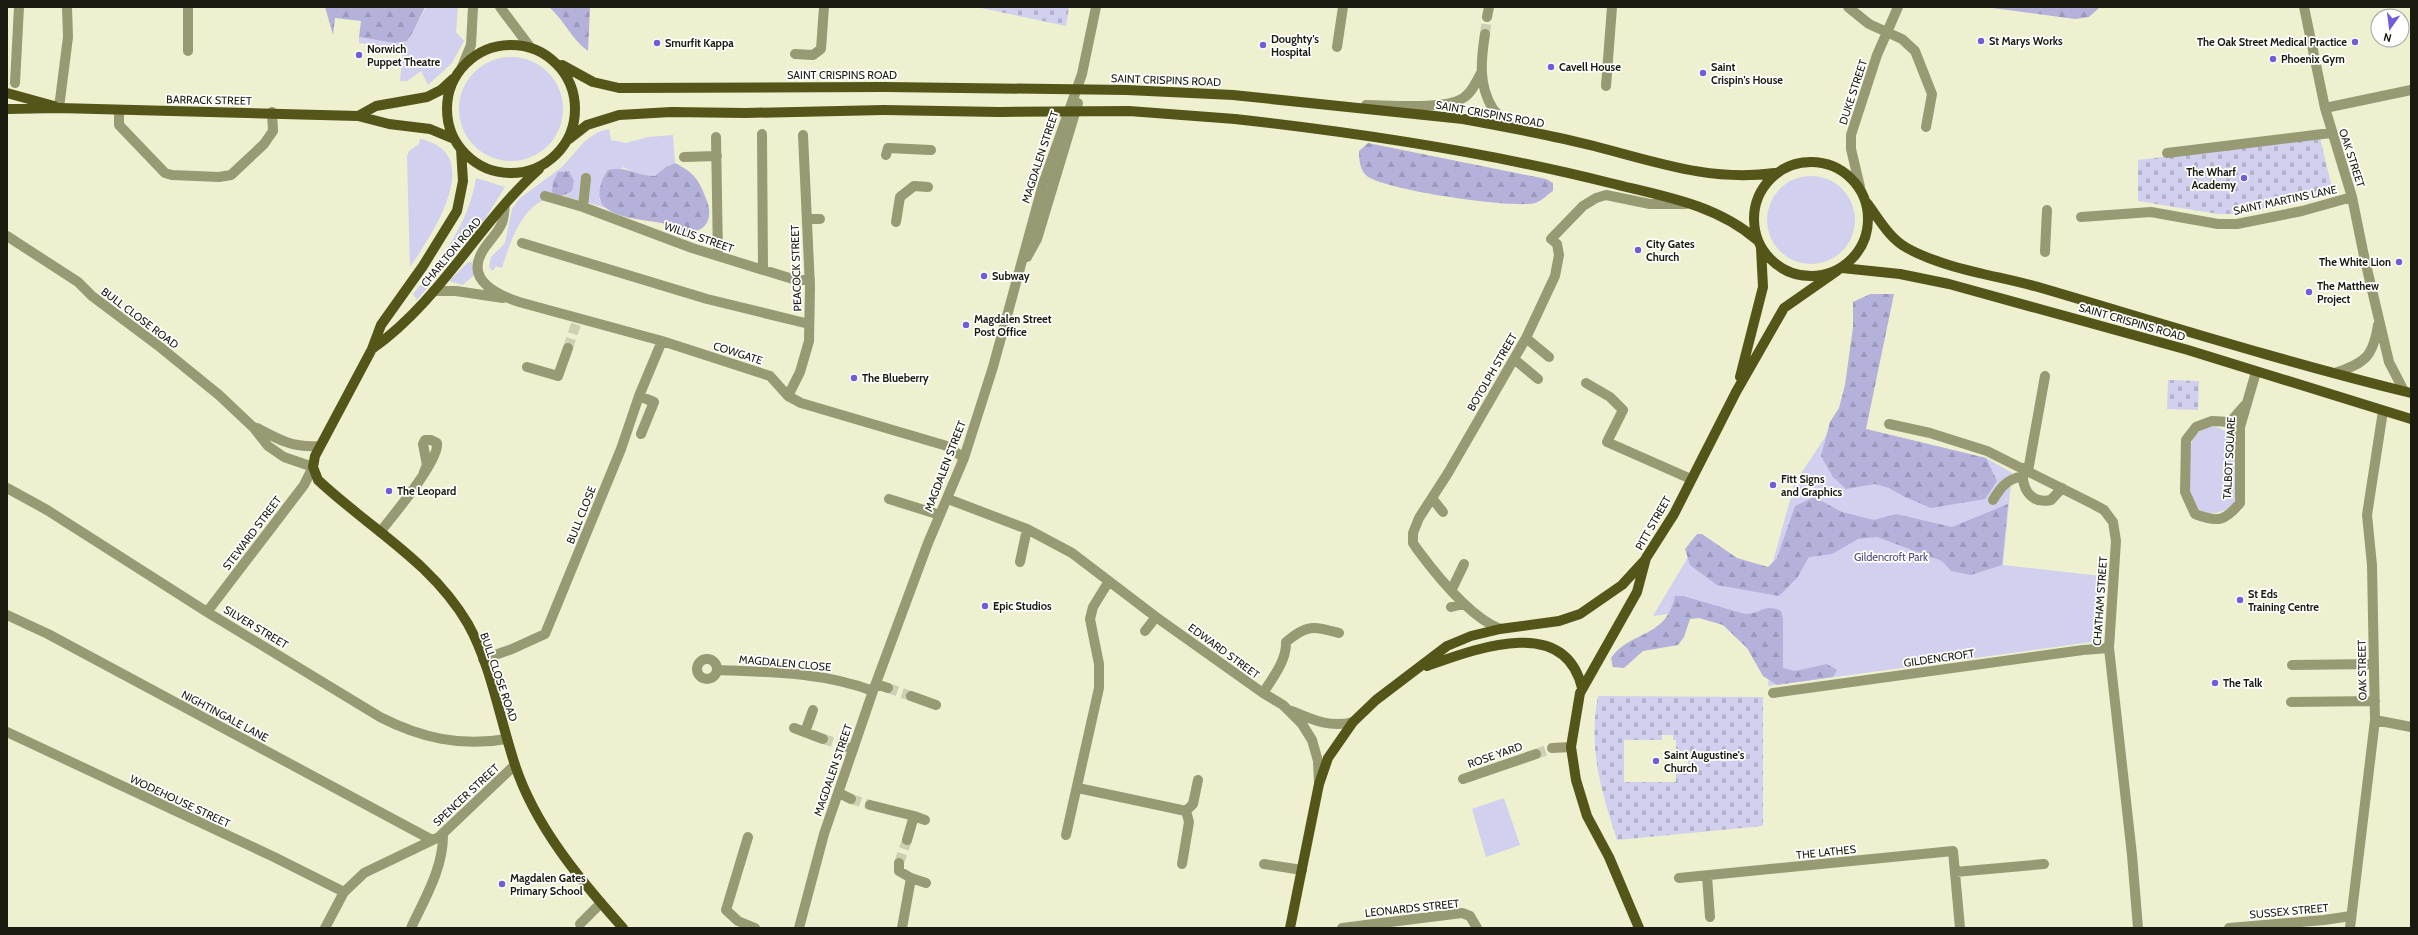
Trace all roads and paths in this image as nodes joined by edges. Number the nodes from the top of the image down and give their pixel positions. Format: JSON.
{"nodes":[{"id":1,"x":19,"y":7,"type":"edge"},
{"id":2,"x":67,"y":7,"type":"edge"},
{"id":3,"x":188,"y":7,"type":"edge"},
{"id":4,"x":473,"y":7,"type":"edge"},
{"id":5,"x":500,"y":7,"type":"edge"},
{"id":6,"x":824,"y":7,"type":"edge"},
{"id":7,"x":1096,"y":7,"type":"edge"},
{"id":8,"x":1343,"y":7,"type":"edge"},
{"id":9,"x":1612,"y":7,"type":"edge"},
{"id":10,"x":1848,"y":7,"type":"edge"},
{"id":11,"x":1898,"y":7,"type":"edge"},
{"id":12,"x":2304,"y":7,"type":"edge"},
{"id":13,"x":1887,"y":30,"type":"junction"},
{"id":14,"x":1485,"y":34,"type":"tunnel mouth"},
{"id":15,"x":530,"y":47,"type":"junction"},
{"id":16,"x":1337,"y":47,"type":"dead end"},
{"id":17,"x":188,"y":51,"type":"dead end"},
{"id":18,"x":795,"y":54,"type":"dead end"},
{"id":19,"x":555,"y":61,"type":"junction"},
{"id":20,"x":462,"y":67,"type":"junction"},
{"id":21,"x":1481,"y":73,"type":"junction"},
{"id":22,"x":455,"y":78,"type":"junction"},
{"id":23,"x":15,"y":83,"type":"dead end"},
{"id":24,"x":1606,"y":86,"type":"dead end"},
{"id":25,"x":2411,"y":90,"type":"edge"},
{"id":26,"x":7,"y":93,"type":"edge"},
{"id":27,"x":1341,"y":106,"type":"junction"},
{"id":28,"x":59,"y":108,"type":"junction"},
{"id":29,"x":2325,"y":108,"type":"junction"},
{"id":30,"x":7,"y":109,"type":"edge"},
{"id":31,"x":119,"y":111,"type":"junction"},
{"id":32,"x":272,"y":112,"type":"junction"},
{"id":33,"x":358,"y":116,"type":"junction"},
{"id":34,"x":1926,"y":127,"type":"dead end"},
{"id":35,"x":1514,"y":128,"type":"junction"},
{"id":36,"x":2331,"y":133,"type":"junction"},
{"id":37,"x":762,"y":134,"type":"dead end"},
{"id":38,"x":803,"y":135,"type":"dead end"},
{"id":39,"x":716,"y":137,"type":"dead end"},
{"id":40,"x":454,"y":139,"type":"junction"},
{"id":41,"x":568,"y":140,"type":"junction"},
{"id":42,"x":461,"y":149,"type":"junction"},
{"id":43,"x":931,"y":150,"type":"dead end"},
{"id":44,"x":2167,"y":153,"type":"dead end"},
{"id":45,"x":886,"y":155,"type":"dead end"},
{"id":46,"x":717,"y":156,"type":"junction"},
{"id":47,"x":684,"y":157,"type":"dead end"},
{"id":48,"x":543,"y":165,"type":"junction"},
{"id":49,"x":1775,"y":173,"type":"junction"},
{"id":50,"x":586,"y":178,"type":"dead end"},
{"id":51,"x":928,"y":187,"type":"dead end"},
{"id":52,"x":1860,"y":187,"type":"junction"},
{"id":53,"x":545,"y":196,"type":"dead end"},
{"id":54,"x":2352,"y":197,"type":"junction"},
{"id":55,"x":1867,"y":203,"type":"junction"},
{"id":56,"x":1692,"y":204,"type":"junction"},
{"id":57,"x":505,"y":205,"type":"junction"},
{"id":58,"x":583,"y":207,"type":"junction"},
{"id":59,"x":2047,"y":210,"type":"dead end"},
{"id":60,"x":2081,"y":217,"type":"dead end"},
{"id":61,"x":807,"y":219,"type":"junction"},
{"id":62,"x":820,"y":219,"type":"dead end"},
{"id":63,"x":896,"y":222,"type":"dead end"},
{"id":64,"x":7,"y":236,"type":"edge"},
{"id":65,"x":522,"y":243,"type":"dead end"},
{"id":66,"x":1759,"y":244,"type":"junction"},
{"id":67,"x":2045,"y":252,"type":"dead end"},
{"id":68,"x":718,"y":256,"type":"junction"},
{"id":69,"x":764,"y":270,"type":"junction"},
{"id":70,"x":1839,"y":270,"type":"junction"},
{"id":71,"x":810,"y":280,"type":"junction"},
{"id":72,"x":434,"y":291,"type":"junction"},
{"id":73,"x":514,"y":300,"type":"junction"},
{"id":74,"x":2379,"y":317,"type":"junction"},
{"id":75,"x":809,"y":324,"type":"junction"},
{"id":76,"x":1526,"y":338,"type":"junction"},
{"id":77,"x":662,"y":341,"type":"junction"},
{"id":78,"x":568,"y":348,"type":"tunnel mouth"},
{"id":79,"x":372,"y":349,"type":"junction"},
{"id":80,"x":1549,"y":357,"type":"dead end"},
{"id":81,"x":1514,"y":359,"type":"junction"},
{"id":82,"x":527,"y":367,"type":"dead end"},
{"id":83,"x":2256,"y":372,"type":"junction"},
{"id":84,"x":2335,"y":373,"type":"junction"},
{"id":85,"x":2045,"y":376,"type":"dead end"},
{"id":86,"x":1538,"y":379,"type":"dead end"},
{"id":87,"x":1586,"y":383,"type":"dead end"},
{"id":88,"x":1736,"y":392,"type":"junction"},
{"id":89,"x":2408,"y":392,"type":"edge"},
{"id":90,"x":639,"y":396,"type":"junction"},
{"id":91,"x":788,"y":396,"type":"junction"},
{"id":92,"x":2245,"y":405,"type":"junction"},
{"id":93,"x":2383,"y":411,"type":"junction"},
{"id":94,"x":2411,"y":419,"type":"edge"},
{"id":95,"x":1889,"y":424,"type":"dead end"},
{"id":96,"x":253,"y":427,"type":"junction"},
{"id":97,"x":641,"y":434,"type":"dead end"},
{"id":98,"x":319,"y":446,"type":"junction"},
{"id":99,"x":964,"y":458,"type":"junction"},
{"id":100,"x":313,"y":467,"type":"junction"},
{"id":101,"x":424,"y":472,"type":"dead end"},
{"id":102,"x":2025,"y":472,"type":"junction"},
{"id":103,"x":1691,"y":479,"type":"junction"},
{"id":104,"x":7,"y":488,"type":"edge"},
{"id":105,"x":2062,"y":488,"type":"junction"},
{"id":106,"x":1432,"y":498,"type":"junction"},
{"id":107,"x":889,"y":499,"type":"dead end"},
{"id":108,"x":948,"y":499,"type":"junction"},
{"id":109,"x":1993,"y":500,"type":"dead end"},
{"id":110,"x":1442,"y":512,"type":"dead end"},
{"id":111,"x":940,"y":515,"type":"junction"},
{"id":112,"x":1027,"y":529,"type":"junction"},
{"id":113,"x":380,"y":532,"type":"junction"},
{"id":114,"x":1646,"y":558,"type":"junction"},
{"id":115,"x":1020,"y":562,"type":"dead end"},
{"id":116,"x":1464,"y":564,"type":"dead end"},
{"id":117,"x":1109,"y":581,"type":"junction"},
{"id":118,"x":1452,"y":589,"type":"junction"},
{"id":119,"x":1463,"y":604,"type":"junction"},
{"id":120,"x":1451,"y":607,"type":"dead end"},
{"id":121,"x":207,"y":612,"type":"junction"},
{"id":122,"x":7,"y":615,"type":"edge"},
{"id":123,"x":1156,"y":617,"type":"junction"},
{"id":124,"x":1500,"y":629,"type":"junction"},
{"id":125,"x":1145,"y":631,"type":"dead end"},
{"id":126,"x":1339,"y":633,"type":"dead end"},
{"id":127,"x":2109,"y":648,"type":"junction"},
{"id":128,"x":483,"y":659,"type":"junction"},
{"id":129,"x":2374,"y":664,"type":"junction"},
{"id":130,"x":2292,"y":665,"type":"dead end"},
{"id":131,"x":1418,"y":669,"type":"junction"},
{"id":132,"x":717,"y":670,"type":"dead end"},
{"id":133,"x":874,"y":688,"type":"junction"},
{"id":134,"x":888,"y":688,"type":"tunnel mouth"},
{"id":135,"x":1582,"y":688,"type":"junction"},
{"id":136,"x":1263,"y":693,"type":"junction"},
{"id":137,"x":1773,"y":693,"type":"dead end"},
{"id":138,"x":911,"y":696,"type":"tunnel mouth"},
{"id":139,"x":2375,"y":701,"type":"junction"},
{"id":140,"x":2291,"y":702,"type":"dead end"},
{"id":141,"x":936,"y":705,"type":"dead end"},
{"id":142,"x":813,"y":710,"type":"dead end"},
{"id":143,"x":1288,"y":710,"type":"junction"},
{"id":144,"x":2376,"y":720,"type":"junction"},
{"id":145,"x":1353,"y":722,"type":"junction"},
{"id":146,"x":2411,"y":727,"type":"edge"},
{"id":147,"x":794,"y":728,"type":"dead end"},
{"id":148,"x":7,"y":732,"type":"edge"},
{"id":149,"x":805,"y":732,"type":"junction"},
{"id":150,"x":823,"y":738,"type":"tunnel mouth"},
{"id":151,"x":507,"y":739,"type":"junction"},
{"id":152,"x":842,"y":746,"type":"tunnel mouth"},
{"id":153,"x":1571,"y":747,"type":"junction"},
{"id":154,"x":1552,"y":748,"type":"tunnel mouth"},
{"id":155,"x":853,"y":750,"type":"junction"},
{"id":156,"x":1536,"y":754,"type":"tunnel mouth"},
{"id":157,"x":515,"y":765,"type":"junction"},
{"id":158,"x":1463,"y":779,"type":"dead end"},
{"id":159,"x":1198,"y":780,"type":"dead end"},
{"id":160,"x":1319,"y":784,"type":"junction"},
{"id":161,"x":1078,"y":788,"type":"junction"},
{"id":162,"x":839,"y":793,"type":"junction"},
{"id":163,"x":851,"y":799,"type":"tunnel mouth"},
{"id":164,"x":870,"y":805,"type":"tunnel mouth"},
{"id":165,"x":1186,"y":811,"type":"junction"},
{"id":166,"x":914,"y":816,"type":"junction"},
{"id":167,"x":925,"y":820,"type":"dead end"},
{"id":168,"x":444,"y":833,"type":"junction"},
{"id":169,"x":1066,"y":834,"type":"dead end"},
{"id":170,"x":748,"y":837,"type":"dead end"},
{"id":171,"x":432,"y":840,"type":"junction"},
{"id":172,"x":907,"y":840,"type":"tunnel mouth"},
{"id":173,"x":899,"y":863,"type":"dead end"},
{"id":174,"x":1182,"y":864,"type":"dead end"},
{"id":175,"x":1264,"y":864,"type":"dead end"},
{"id":176,"x":2044,"y":864,"type":"dead end"},
{"id":177,"x":1302,"y":870,"type":"junction"},
{"id":178,"x":1955,"y":872,"type":"junction"},
{"id":179,"x":1707,"y":876,"type":"junction"},
{"id":180,"x":911,"y":878,"type":"junction"},
{"id":181,"x":1679,"y":878,"type":"dead end"},
{"id":182,"x":926,"y":883,"type":"dead end"},
{"id":183,"x":344,"y":892,"type":"junction"},
{"id":184,"x":601,"y":904,"type":"junction"},
{"id":185,"x":2351,"y":916,"type":"junction"},
{"id":186,"x":1710,"y":918,"type":"dead end"},
{"id":187,"x":580,"y":924,"type":"dead end"},
{"id":188,"x":325,"y":928,"type":"edge"},
{"id":189,"x":411,"y":928,"type":"edge"},
{"id":190,"x":623,"y":928,"type":"edge"},
{"id":191,"x":755,"y":928,"type":"edge"},
{"id":192,"x":799,"y":928,"type":"edge"},
{"id":193,"x":902,"y":928,"type":"edge"},
{"id":194,"x":1290,"y":928,"type":"edge"},
{"id":195,"x":1342,"y":928,"type":"edge"},
{"id":196,"x":1477,"y":928,"type":"edge"},
{"id":197,"x":1639,"y":928,"type":"edge"},
{"id":198,"x":1960,"y":928,"type":"edge"},
{"id":199,"x":2138,"y":928,"type":"edge"},
{"id":200,"x":2229,"y":928,"type":"edge"},
{"id":201,"x":2350,"y":928,"type":"edge"}],
"edges":[{"from":1,"to":23,"type":"street"},
{"from":2,"to":28,"type":"street"},
{"from":3,"to":17,"type":"street"},
{"from":4,"to":20,"type":"street"},
{"from":5,"to":15,"type":"street"},
{"from":6,"to":18,"type":"street"},
{"from":7,"to":99,"type":"street","name":"MAGDALEN STREET"},
{"from":8,"to":16,"type":"street"},
{"from":9,"to":24,"type":"street"},
{"from":10,"to":13,"type":"street"},
{"from":11,"to":13,"type":"street","name":"DUKE STREET"},
{"from":12,"to":29,"type":"street","name":"OAK STREET"},
{"from":13,"to":34,"type":"street"},
{"from":13,"to":52,"type":"street","name":"DUKE STREET"},
{"from":14,"to":21,"type":"street"},
{"from":15,"to":19,"type":"main road"},
{"from":15,"to":20,"type":"main road"},
{"from":19,"to":27,"type":"main road","name":"SAINT CRISPINS ROAD","bridge":true},
{"from":19,"to":41,"type":"main road"},
{"from":20,"to":22,"type":"main road"},
{"from":21,"to":27,"type":"street","bridge":true},
{"from":21,"to":35,"type":"street"},
{"from":22,"to":33,"type":"main road"},
{"from":22,"to":40,"type":"main road"},
{"from":25,"to":29,"type":"street"},
{"from":26,"to":28,"type":"main road","name":"BARRACK STREET"},
{"from":27,"to":35,"type":"main road","name":"SAINT CRISPINS ROAD","bridge":true},
{"from":28,"to":30,"type":"main road","name":"BARRACK STREET"},
{"from":28,"to":31,"type":"main road","name":"BARRACK STREET"},
{"from":29,"to":36,"type":"street","name":"OAK STREET"},
{"from":31,"to":32,"type":"main road","name":"BARRACK STREET"},
{"from":31,"to":32,"type":"street"},
{"from":32,"to":33,"type":"main road","name":"BARRACK STREET"},
{"from":33,"to":40,"type":"main road","name":"BARRACK STREET"},
{"from":35,"to":49,"type":"main road","name":"SAINT CRISPINS ROAD"},
{"from":36,"to":44,"type":"street"},
{"from":36,"to":54,"type":"street","name":"OAK STREET"},
{"from":37,"to":69,"type":"street"},
{"from":38,"to":61,"type":"street","name":"PEACOCK STREET"},
{"from":39,"to":46,"type":"street"},
{"from":40,"to":42,"type":"main road"},
{"from":41,"to":48,"type":"main road"},
{"from":41,"to":56,"type":"main road","name":"SAINT CRISPINS ROAD","bridge":true},
{"from":42,"to":48,"type":"main road"},
{"from":42,"to":79,"type":"main road","name":"CHARLTON ROAD"},
{"from":43,"to":45,"type":"street"},
{"from":46,"to":47,"type":"street"},
{"from":46,"to":68,"type":"street"},
{"from":48,"to":57,"type":"main road","name":"CHARLTON ROAD"},
{"from":49,"to":52,"type":"main road","name":"SAINT CRISPINS ROAD"},
{"from":49,"to":66,"type":"main road","name":"SAINT CRISPINS ROAD"},
{"from":50,"to":58,"type":"street"},
{"from":51,"to":63,"type":"street"},
{"from":52,"to":55,"type":"main road","name":"SAINT CRISPINS ROAD"},
{"from":53,"to":58,"type":"street","name":"WILLIS STREET"},
{"from":54,"to":60,"type":"street","name":"SAINT MARTINS LANE"},
{"from":54,"to":74,"type":"street","name":"OAK STREET"},
{"from":55,"to":70,"type":"main road","name":"SAINT CRISPINS ROAD"},
{"from":55,"to":84,"type":"main road","name":"SAINT CRISPINS ROAD"},
{"from":56,"to":66,"type":"main road","name":"SAINT CRISPINS ROAD"},
{"from":56,"to":76,"type":"street","name":"BOTOLPH STREET"},
{"from":57,"to":72,"type":"main road","name":"CHARLTON ROAD"},
{"from":57,"to":73,"type":"street","name":"COWGATE"},
{"from":58,"to":68,"type":"street","name":"WILLIS STREET"},
{"from":59,"to":67,"type":"street"},
{"from":61,"to":62,"type":"street"},
{"from":61,"to":71,"type":"street","name":"PEACOCK STREET"},
{"from":64,"to":96,"type":"street","name":"BULL CLOSE ROAD"},
{"from":65,"to":75,"type":"street"},
{"from":66,"to":70,"type":"main road","name":"SAINT CRISPINS ROAD"},
{"from":66,"to":88,"type":"main road","name":"PITT STREET"},
{"from":68,"to":69,"type":"street","name":"WILLIS STREET"},
{"from":69,"to":71,"type":"street","name":"WILLIS STREET"},
{"from":70,"to":83,"type":"main road","name":"SAINT CRISPINS ROAD"},
{"from":70,"to":88,"type":"main road","name":"PITT STREET"},
{"from":71,"to":75,"type":"street","name":"PEACOCK STREET"},
{"from":72,"to":73,"type":"street","name":"COWGATE"},
{"from":72,"to":79,"type":"main road","name":"CHARLTON ROAD"},
{"from":73,"to":77,"type":"street","name":"COWGATE"},
{"from":74,"to":84,"type":"street","name":"OAK STREET"},
{"from":74,"to":89,"type":"street","name":"OAK STREET"},
{"from":75,"to":91,"type":"street","name":"PEACOCK STREET"},
{"from":76,"to":80,"type":"street"},
{"from":76,"to":81,"type":"street","name":"BOTOLPH STREET"},
{"from":77,"to":90,"type":"street","name":"BULL CLOSE"},
{"from":77,"to":91,"type":"street","name":"COWGATE"},
{"from":78,"to":82,"type":"street"},
{"from":79,"to":98,"type":"main road","name":"CHARLTON ROAD"},
{"from":81,"to":86,"type":"street"},
{"from":81,"to":106,"type":"street","name":"BOTOLPH STREET"},
{"from":83,"to":92,"type":"street","name":"TALBOT SQUARE"},
{"from":83,"to":93,"type":"main road","name":"SAINT CRISPINS ROAD"},
{"from":84,"to":89,"type":"main road","name":"SAINT CRISPINS ROAD"},
{"from":85,"to":102,"type":"street"},
{"from":87,"to":103,"type":"street"},
{"from":88,"to":103,"type":"main road","name":"PITT STREET"},
{"from":90,"to":97,"type":"street"},
{"from":90,"to":128,"type":"street","name":"BULL CLOSE"},
{"from":91,"to":99,"type":"street","name":"COWGATE"},
{"from":92,"to":92,"type":"street","name":"TALBOT SQUARE"},
{"from":93,"to":94,"type":"main road","name":"SAINT CRISPINS ROAD"},
{"from":93,"to":129,"type":"street","name":"OAK STREET"},
{"from":95,"to":102,"type":"street","name":"CHATHAM STREET"},
{"from":96,"to":98,"type":"street","name":"BULL CLOSE ROAD"},
{"from":96,"to":100,"type":"street","name":"BULL CLOSE ROAD"},
{"from":98,"to":100,"type":"main road","name":"CHARLTON ROAD"},
{"from":99,"to":108,"type":"street","name":"MAGDALEN STREET"},
{"from":100,"to":113,"type":"main road","name":"BULL CLOSE ROAD"},
{"from":100,"to":121,"type":"street","name":"STEWARD STREET"},
{"from":101,"to":113,"type":"street"},
{"from":102,"to":105,"type":"street","name":"CHATHAM STREET"},
{"from":102,"to":105,"type":"street"},
{"from":102,"to":109,"type":"street"},
{"from":103,"to":114,"type":"main road","name":"PITT STREET"},
{"from":104,"to":121,"type":"street","name":"SILVER STREET"},
{"from":105,"to":127,"type":"street","name":"CHATHAM STREET"},
{"from":106,"to":110,"type":"street"},
{"from":106,"to":118,"type":"street","name":"BOTOLPH STREET"},
{"from":107,"to":111,"type":"street"},
{"from":108,"to":111,"type":"street","name":"MAGDALEN STREET"},
{"from":108,"to":112,"type":"street","name":"EDWARD STREET"},
{"from":111,"to":133,"type":"street","name":"MAGDALEN STREET"},
{"from":112,"to":115,"type":"street"},
{"from":112,"to":117,"type":"street","name":"EDWARD STREET"},
{"from":113,"to":128,"type":"main road","name":"BULL CLOSE ROAD"},
{"from":114,"to":124,"type":"main road"},
{"from":114,"to":135,"type":"main road","name":"PITT STREET"},
{"from":116,"to":118,"type":"street"},
{"from":117,"to":123,"type":"street","name":"EDWARD STREET"},
{"from":117,"to":161,"type":"street"},
{"from":118,"to":119,"type":"street","name":"BOTOLPH STREET"},
{"from":119,"to":120,"type":"street"},
{"from":119,"to":124,"type":"street","name":"BOTOLPH STREET"},
{"from":121,"to":151,"type":"street","name":"SILVER STREET"},
{"from":122,"to":171,"type":"street","name":"NIGHTINGALE LANE"},
{"from":123,"to":125,"type":"street"},
{"from":123,"to":136,"type":"street","name":"EDWARD STREET"},
{"from":124,"to":131,"type":"main road"},
{"from":126,"to":136,"type":"street"},
{"from":127,"to":137,"type":"street","name":"GILDENCROFT"},
{"from":127,"to":199,"type":"street","name":"CHATHAM STREET"},
{"from":128,"to":151,"type":"main road","name":"BULL CLOSE ROAD"},
{"from":129,"to":130,"type":"street"},
{"from":129,"to":139,"type":"street","name":"OAK STREET"},
{"from":131,"to":135,"type":"main road"},
{"from":131,"to":145,"type":"main road"},
{"from":132,"to":133,"type":"street","name":"MAGDALEN CLOSE"},
{"from":133,"to":134,"type":"street","name":"MAGDALEN CLOSE"},
{"from":133,"to":155,"type":"street","name":"MAGDALEN STREET"},
{"from":135,"to":153,"type":"main road"},
{"from":136,"to":143,"type":"street","name":"EDWARD STREET"},
{"from":138,"to":141,"type":"street"},
{"from":139,"to":140,"type":"street"},
{"from":139,"to":144,"type":"street","name":"OAK STREET"},
{"from":142,"to":149,"type":"street"},
{"from":143,"to":145,"type":"street"},
{"from":143,"to":160,"type":"street","name":"EDWARD STREET"},
{"from":144,"to":146,"type":"street"},
{"from":144,"to":185,"type":"street","name":"OAK STREET"},
{"from":145,"to":160,"type":"main road"},
{"from":147,"to":149,"type":"street"},
{"from":148,"to":183,"type":"street","name":"WODEHOUSE STREET"},
{"from":149,"to":150,"type":"street"},
{"from":151,"to":157,"type":"main road","name":"BULL CLOSE ROAD"},
{"from":152,"to":155,"type":"street"},
{"from":153,"to":154,"type":"street"},
{"from":153,"to":197,"type":"main road"},
{"from":155,"to":162,"type":"street","name":"MAGDALEN STREET"},
{"from":156,"to":158,"type":"street","name":"ROSE YARD"},
{"from":157,"to":168,"type":"street","name":"SPENCER STREET"},
{"from":157,"to":184,"type":"main road","name":"BULL CLOSE ROAD"},
{"from":159,"to":165,"type":"street"},
{"from":160,"to":177,"type":"main road","name":"EDWARD STREET"},
{"from":161,"to":165,"type":"street"},
{"from":161,"to":169,"type":"street"},
{"from":162,"to":163,"type":"street"},
{"from":162,"to":192,"type":"street","name":"MAGDALEN STREET"},
{"from":164,"to":166,"type":"street"},
{"from":165,"to":174,"type":"street"},
{"from":166,"to":167,"type":"street"},
{"from":166,"to":172,"type":"street"},
{"from":168,"to":171,"type":"street","name":"SPENCER STREET"},
{"from":168,"to":189,"type":"street"},
{"from":170,"to":191,"type":"street"},
{"from":171,"to":183,"type":"street","name":"SPENCER STREET"},
{"from":173,"to":180,"type":"street"},
{"from":175,"to":177,"type":"street"},
{"from":176,"to":178,"type":"street"},
{"from":177,"to":194,"type":"main road","name":"EDWARD STREET"},
{"from":178,"to":179,"type":"street","name":"THE LATHES"},
{"from":178,"to":198,"type":"street","name":"THE LATHES"},
{"from":179,"to":181,"type":"street","name":"THE LATHES"},
{"from":179,"to":186,"type":"street"},
{"from":180,"to":182,"type":"street"},
{"from":180,"to":193,"type":"street"},
{"from":183,"to":188,"type":"street","name":"SPENCER STREET"},
{"from":184,"to":187,"type":"street"},
{"from":184,"to":190,"type":"main road","name":"BULL CLOSE ROAD"},
{"from":185,"to":200,"type":"street","name":"SUSSEX STREET"},
{"from":185,"to":201,"type":"street","name":"OAK STREET"},
{"from":195,"to":196,"type":"street","name":"LEONARDS STREET"}]}
